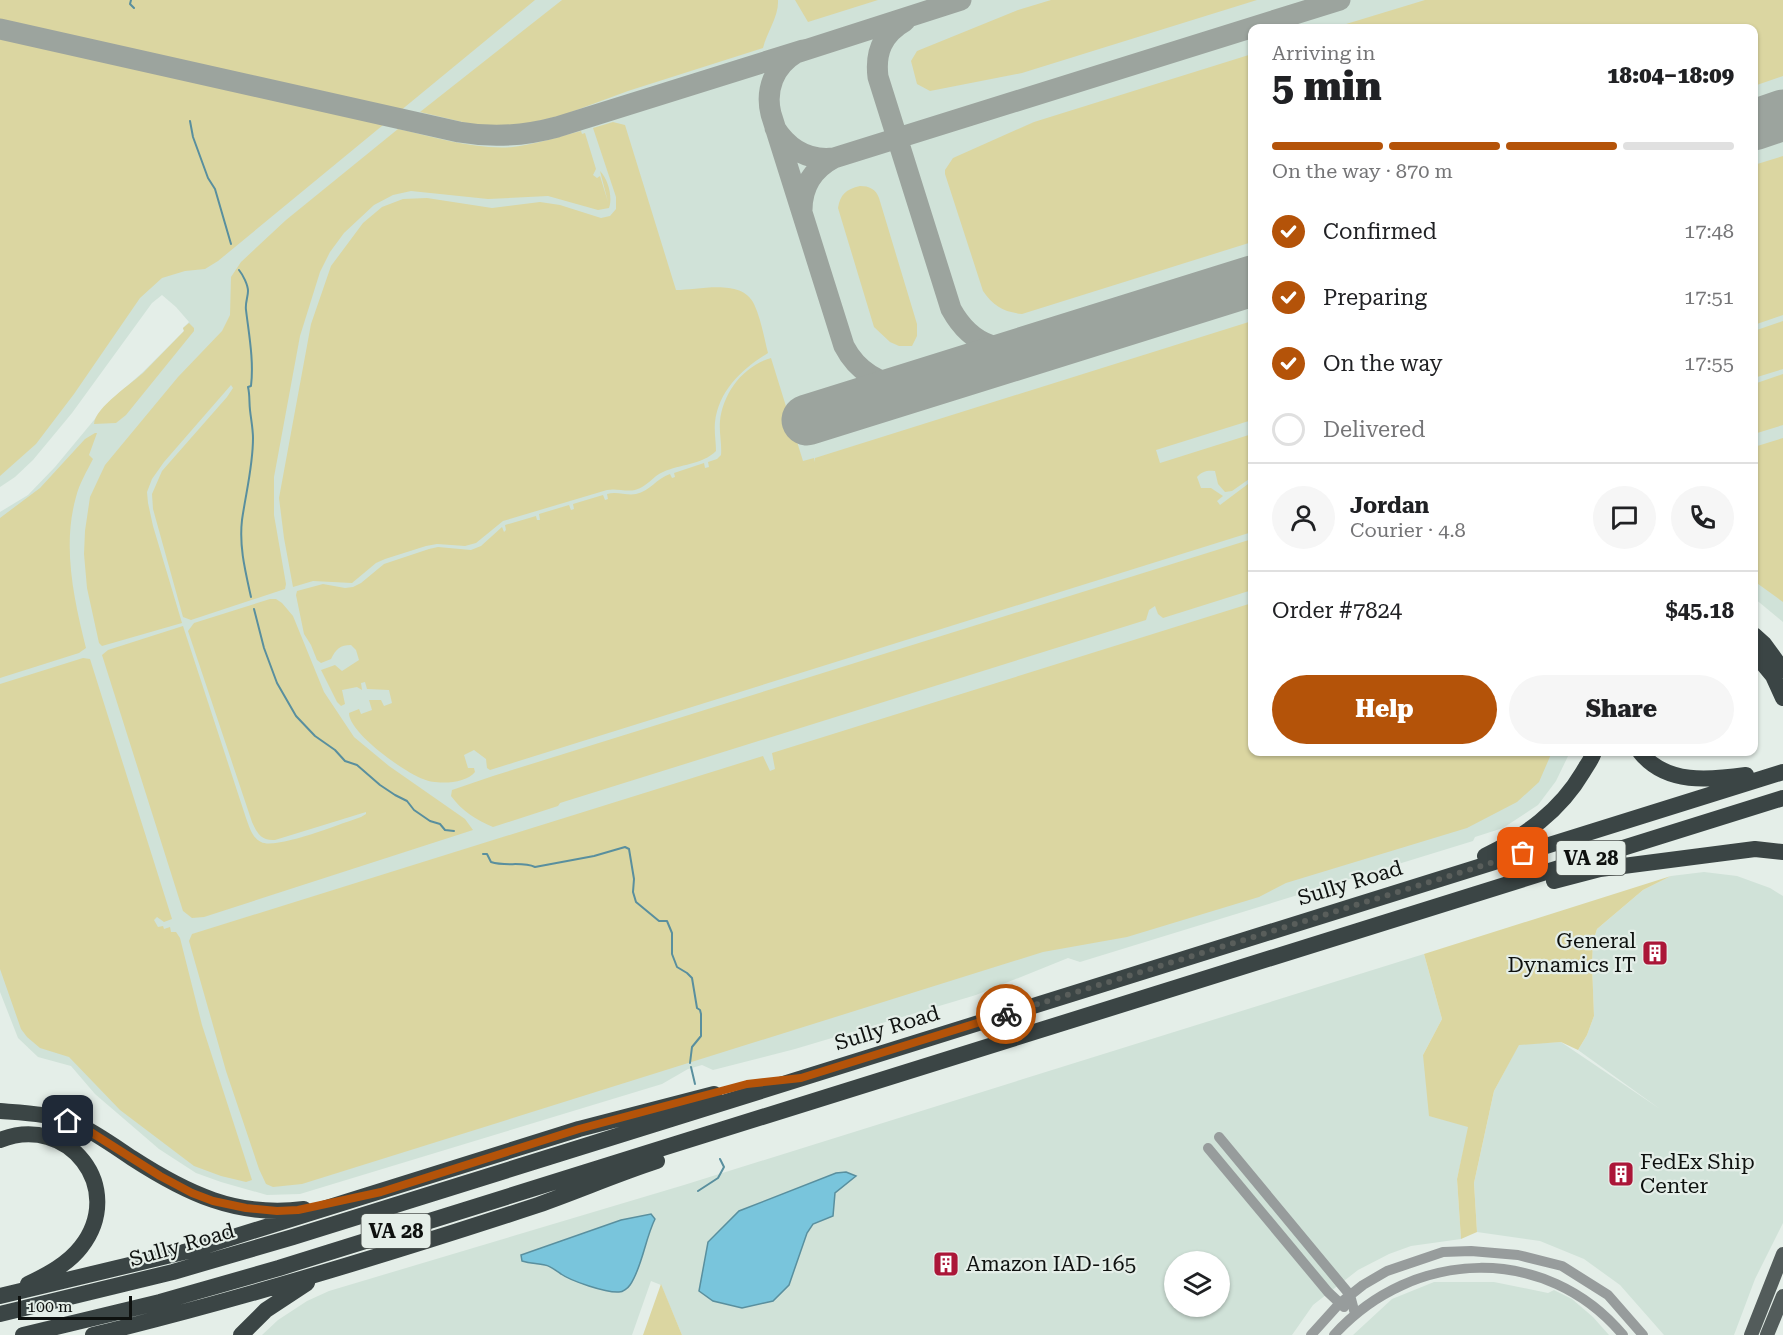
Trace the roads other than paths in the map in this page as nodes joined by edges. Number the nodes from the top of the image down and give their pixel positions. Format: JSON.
{"nodes":[{"id":1,"x":1758,"y":639,"type":"edge"},
{"id":2,"x":1758,"y":657,"type":"edge"},
{"id":3,"x":1783,"y":670,"type":"edge"},
{"id":4,"x":1783,"y":698,"type":"edge"},
{"id":5,"x":1592,"y":756,"type":"edge"},
{"id":6,"x":1643,"y":756,"type":"edge"},
{"id":7,"x":1783,"y":771,"type":"edge"},
{"id":8,"x":1783,"y":798,"type":"edge"},
{"id":9,"x":1783,"y":852,"type":"edge"},
{"id":10,"x":1436,"y":879,"type":"junction"},
{"id":11,"x":1399,"y":918,"type":"junction"},
{"id":12,"x":801,"y":1078,"type":"junction"},
{"id":13,"x":0,"y":1111,"type":"edge"},
{"id":14,"x":766,"y":1116,"type":"junction"},
{"id":15,"x":1219,"y":1137,"type":"dead end"},
{"id":16,"x":0,"y":1140,"type":"edge"},
{"id":17,"x":1208,"y":1148,"type":"dead end"},
{"id":18,"x":381,"y":1192,"type":"junction"},
{"id":19,"x":383,"y":1253,"type":"junction"},
{"id":20,"x":1783,"y":1254,"type":"edge"},
{"id":21,"x":0,"y":1294,"type":"edge"},
{"id":22,"x":1350,"y":1295,"type":"junction"},
{"id":23,"x":1783,"y":1296,"type":"edge"},
{"id":24,"x":1339,"y":1304,"type":"junction"},
{"id":25,"x":0,"y":1314,"type":"edge"},
{"id":26,"x":1355,"y":1314,"type":"junction"},
{"id":27,"x":23,"y":1335,"type":"edge"},
{"id":28,"x":93,"y":1335,"type":"edge"},
{"id":29,"x":241,"y":1335,"type":"edge"},
{"id":30,"x":1311,"y":1335,"type":"edge"},
{"id":31,"x":1334,"y":1335,"type":"edge"},
{"id":32,"x":1623,"y":1335,"type":"edge"},
{"id":33,"x":1643,"y":1335,"type":"edge"},
{"id":34,"x":1751,"y":1335,"type":"edge"},
{"id":35,"x":1767,"y":1335,"type":"edge"}],
"edges":[{"from":1,"to":3,"type":"highway"},
{"from":2,"to":4,"type":"highway"},
{"from":5,"to":10,"type":"highway"},
{"from":6,"to":7,"type":"highway"},
{"from":7,"to":10,"type":"highway","name":"Sully Road","number":"VA 28"},
{"from":8,"to":11,"type":"highway","number":"VA 28"},
{"from":9,"to":11,"type":"highway"},
{"from":10,"to":12,"type":"highway","name":"Sully Road","number":"VA 28"},
{"from":11,"to":14,"type":"highway","number":"VA 28"},
{"from":12,"to":18,"type":"highway"},
{"from":12,"to":25,"type":"highway","name":"Sully Road","number":"VA 28"},
{"from":13,"to":18,"type":"highway"},
{"from":14,"to":19,"type":"highway"},
{"from":14,"to":27,"type":"highway","number":"VA 28"},
{"from":15,"to":22,"type":"street"},
{"from":16,"to":21,"type":"highway"},
{"from":17,"to":24,"type":"street"},
{"from":18,"to":21,"type":"highway"},
{"from":19,"to":28,"type":"highway"},
{"from":19,"to":29,"type":"highway"},
{"from":20,"to":34,"type":"main road"},
{"from":22,"to":24,"type":"street"},
{"from":22,"to":26,"type":"street"},
{"from":22,"to":33,"type":"street"},
{"from":23,"to":35,"type":"main road"},
{"from":24,"to":26,"type":"street"},
{"from":24,"to":30,"type":"street"},
{"from":26,"to":31,"type":"street"},
{"from":26,"to":32,"type":"street"}]}
